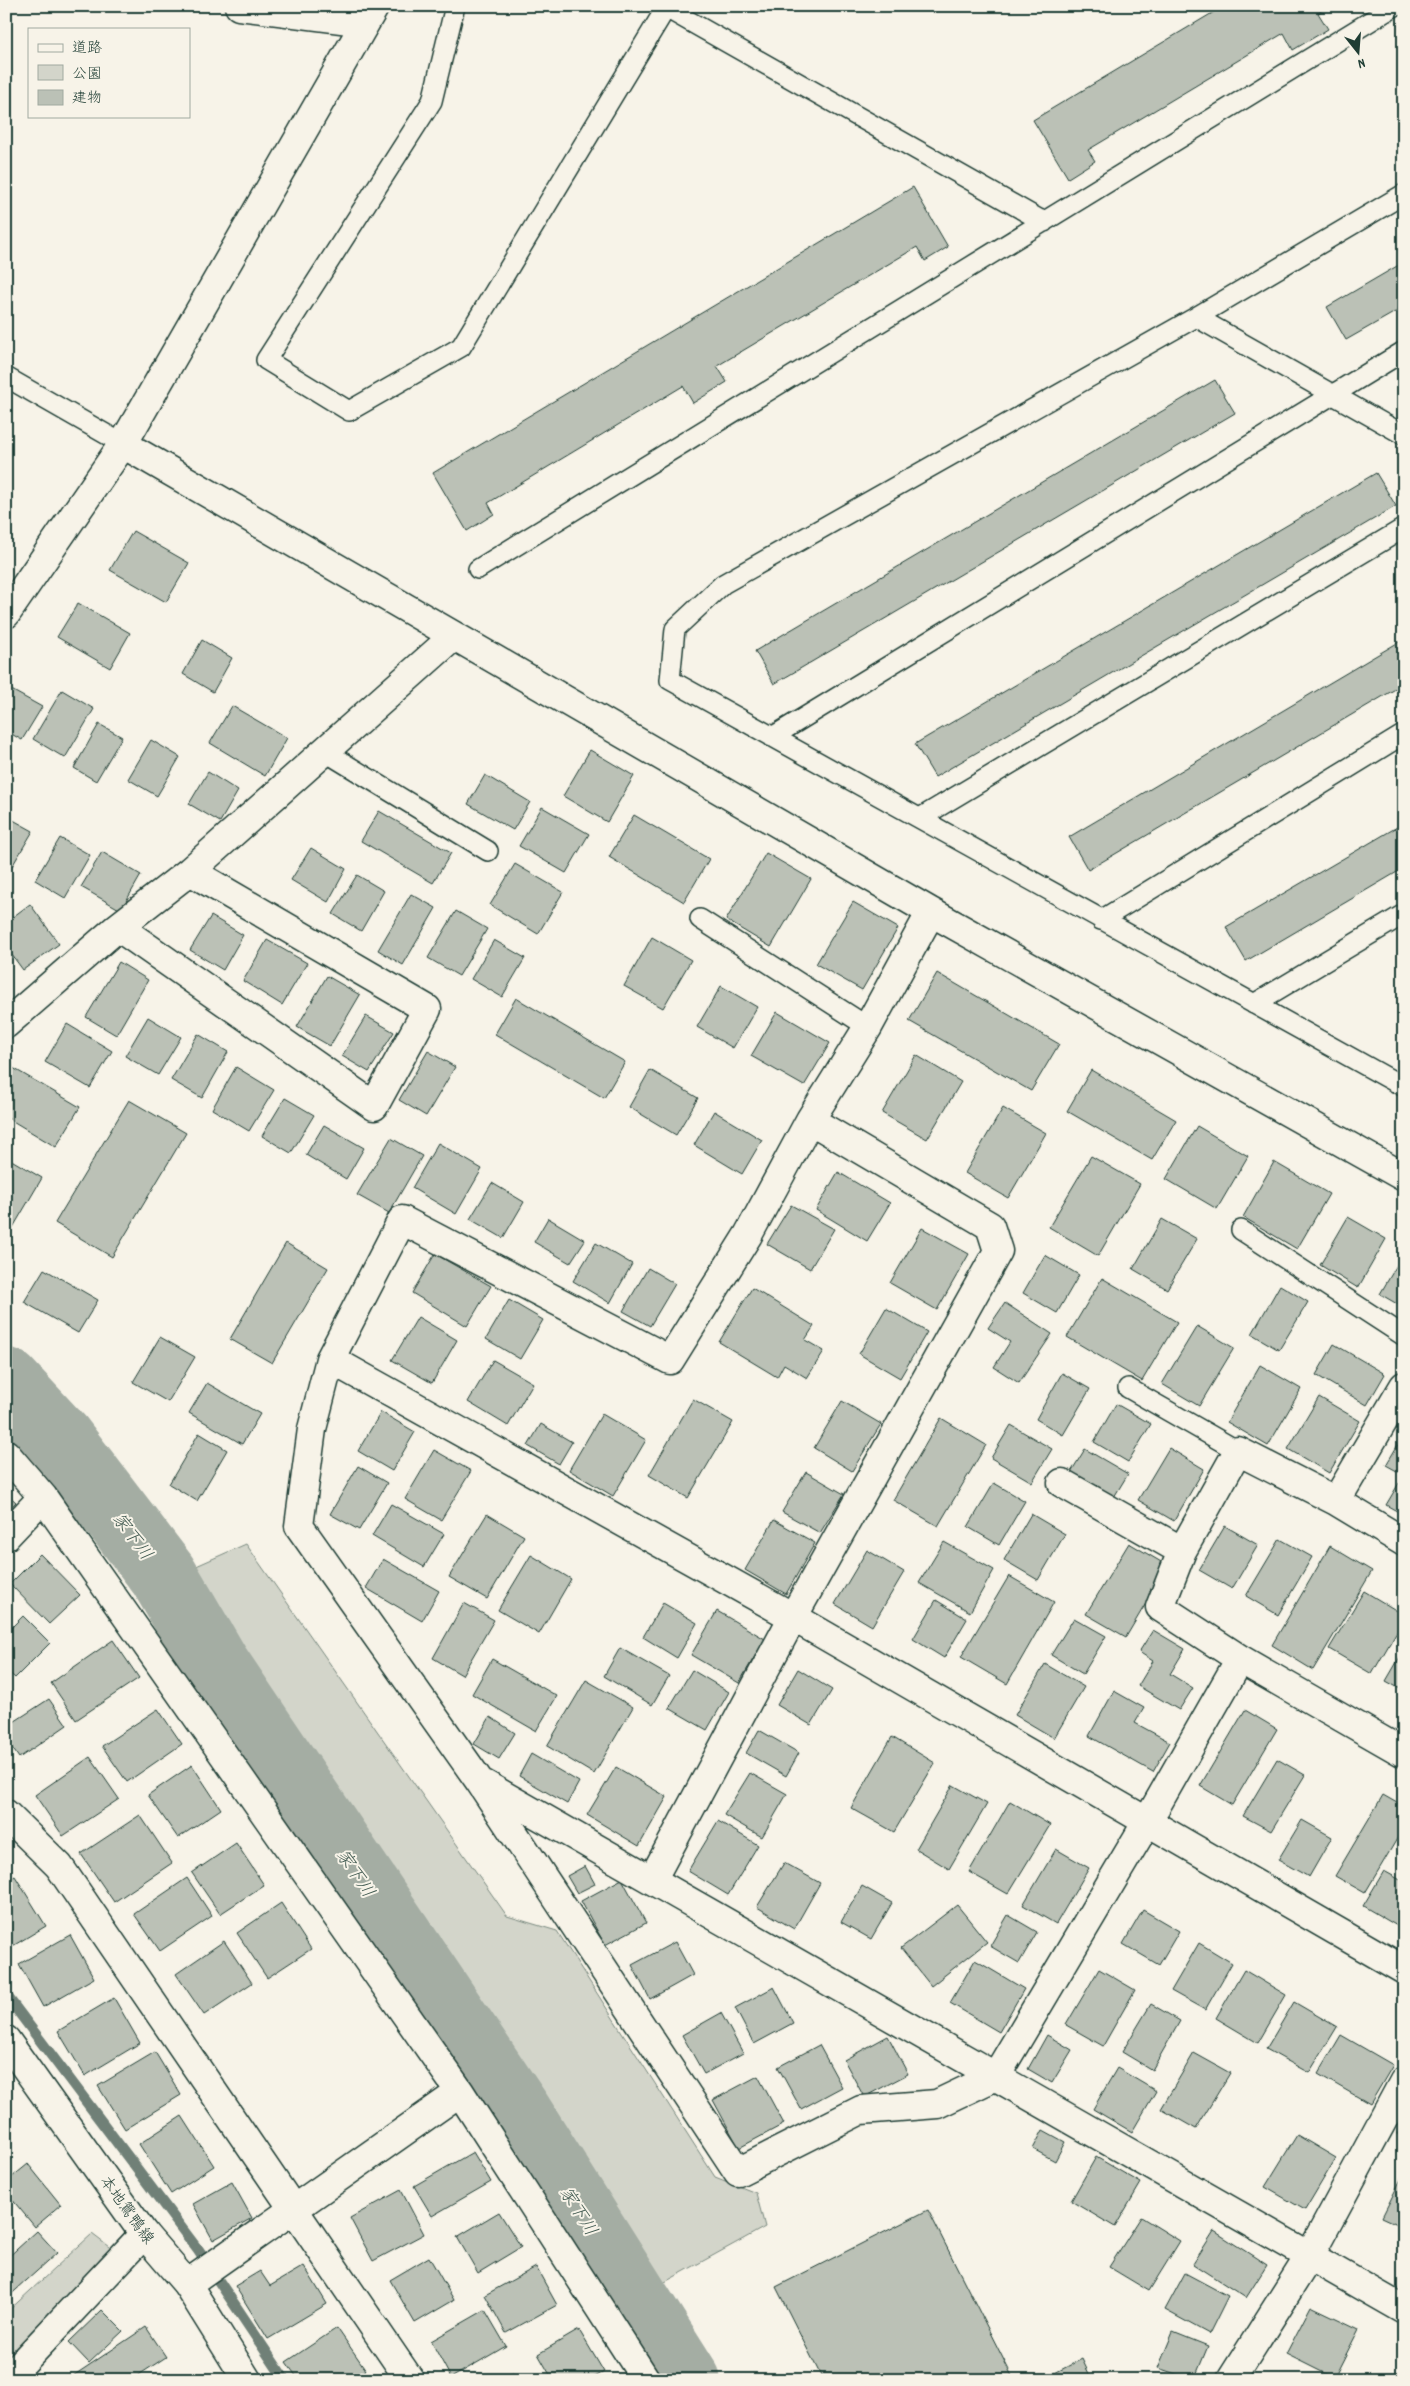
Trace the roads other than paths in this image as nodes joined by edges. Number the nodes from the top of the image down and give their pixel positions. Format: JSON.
{"nodes":[{"id":1,"x":239,"y":6,"type":"edge"},
{"id":2,"x":455,"y":6,"type":"edge"},
{"id":3,"x":1395,"y":6,"type":"edge"},
{"id":4,"x":665,"y":7,"type":"edge"},
{"id":5,"x":370,"y":14,"type":"edge"},
{"id":6,"x":1404,"y":194,"type":"edge"},
{"id":7,"x":1044,"y":222,"type":"junction"},
{"id":8,"x":1196,"y":317,"type":"junction"},
{"id":9,"x":1404,"y":351,"type":"edge"},
{"id":10,"x":6,"y":377,"type":"edge"},
{"id":11,"x":1332,"y":394,"type":"junction"},
{"id":12,"x":1404,"y":435,"type":"edge"},
{"id":13,"x":123,"y":444,"type":"junction"},
{"id":14,"x":1404,"y":528,"type":"edge"},
{"id":15,"x":478,"y":569,"type":"dead end"},
{"id":16,"x":6,"y":614,"type":"edge"},
{"id":17,"x":453,"y":637,"type":"junction"},
{"id":18,"x":1404,"y":734,"type":"edge"},
{"id":19,"x":772,"y":736,"type":"junction"},
{"id":20,"x":324,"y":751,"type":"junction"},
{"id":21,"x":920,"y":818,"type":"junction"},
{"id":22,"x":488,"y":851,"type":"dead end"},
{"id":23,"x":190,"y":871,"type":"junction"},
{"id":24,"x":931,"y":912,"type":"junction"},
{"id":25,"x":1404,"y":914,"type":"edge"},
{"id":26,"x":700,"y":919,"type":"dead end"},
{"id":27,"x":1102,"y":920,"type":"junction"},
{"id":28,"x":118,"y":927,"type":"junction"},
{"id":29,"x":1254,"y":1004,"type":"junction"},
{"id":30,"x":6,"y":1024,"type":"edge"},
{"id":31,"x":868,"y":1027,"type":"junction"},
{"id":32,"x":1404,"y":1087,"type":"edge"},
{"id":33,"x":810,"y":1120,"type":"junction"},
{"id":34,"x":1404,"y":1177,"type":"edge"},
{"id":35,"x":1241,"y":1230,"type":"dead end"},
{"id":36,"x":1404,"y":1336,"type":"edge"},
{"id":37,"x":330,"y":1359,"type":"junction"},
{"id":38,"x":1404,"y":1386,"type":"edge"},
{"id":39,"x":1128,"y":1388,"type":"dead end"},
{"id":40,"x":1238,"y":1451,"type":"junction"},
{"id":41,"x":6,"y":1454,"type":"edge"},
{"id":42,"x":1062,"y":1483,"type":"dead end"},
{"id":43,"x":43,"y":1497,"type":"junction"},
{"id":44,"x":1336,"y":1501,"type":"junction"},
{"id":45,"x":6,"y":1536,"type":"edge"},
{"id":46,"x":1404,"y":1542,"type":"edge"},
{"id":47,"x":1182,"y":1552,"type":"junction"},
{"id":48,"x":793,"y":1617,"type":"junction"},
{"id":49,"x":1240,"y":1659,"type":"junction"},
{"id":50,"x":1404,"y":1752,"type":"edge"},
{"id":51,"x":480,"y":1782,"type":"junction"},
{"id":52,"x":6,"y":1814,"type":"edge"},
{"id":53,"x":1147,"y":1822,"type":"junction"},
{"id":54,"x":652,"y":1880,"type":"junction"},
{"id":55,"x":1404,"y":1970,"type":"edge"},
{"id":56,"x":6,"y":2040,"type":"edge"},
{"id":57,"x":996,"y":2076,"type":"junction"},
{"id":58,"x":1404,"y":2081,"type":"edge"},
{"id":59,"x":460,"y":2092,"type":"junction"},
{"id":60,"x":295,"y":2208,"type":"junction"},
{"id":61,"x":144,"y":2234,"type":"junction"},
{"id":62,"x":1309,"y":2257,"type":"junction"},
{"id":63,"x":187,"y":2284,"type":"junction"},
{"id":64,"x":1404,"y":2310,"type":"edge"},
{"id":65,"x":6,"y":2380,"type":"edge"},
{"id":66,"x":247,"y":2380,"type":"edge"},
{"id":67,"x":410,"y":2380,"type":"edge"},
{"id":68,"x":646,"y":2380,"type":"edge"},
{"id":69,"x":1231,"y":2380,"type":"edge"}],
"edges":[{"from":1,"to":5,"type":"street"},
{"from":2,"to":4,"type":"lane"},
{"from":3,"to":7,"type":"lane"},
{"from":4,"to":7,"type":"lane"},
{"from":5,"to":13,"type":"street"},
{"from":6,"to":8,"type":"lane"},
{"from":7,"to":15,"type":"lane"},
{"from":8,"to":11,"type":"lane"},
{"from":8,"to":19,"type":"lane"},
{"from":9,"to":11,"type":"lane"},
{"from":10,"to":13,"type":"lane"},
{"from":11,"to":12,"type":"lane"},
{"from":11,"to":19,"type":"lane"},
{"from":13,"to":16,"type":"street"},
{"from":13,"to":17,"type":"street"},
{"from":14,"to":21,"type":"lane"},
{"from":17,"to":20,"type":"street"},
{"from":17,"to":24,"type":"street"},
{"from":18,"to":27,"type":"lane"},
{"from":19,"to":21,"type":"lane"},
{"from":20,"to":22,"type":"lane"},
{"from":20,"to":23,"type":"street"},
{"from":21,"to":27,"type":"lane"},
{"from":23,"to":28,"type":"street"},
{"from":23,"to":28,"type":"street"},
{"from":24,"to":31,"type":"street"},
{"from":24,"to":34,"type":"street"},
{"from":25,"to":29,"type":"lane"},
{"from":26,"to":31,"type":"lane"},
{"from":27,"to":29,"type":"lane"},
{"from":28,"to":30,"type":"street"},
{"from":29,"to":32,"type":"lane"},
{"from":31,"to":33,"type":"street"},
{"from":33,"to":37,"type":"street"},
{"from":33,"to":48,"type":"street"},
{"from":35,"to":36,"type":"lane"},
{"from":37,"to":48,"type":"street"},
{"from":37,"to":51,"type":"street"},
{"from":38,"to":44,"type":"street"},
{"from":39,"to":40,"type":"lane"},
{"from":40,"to":44,"type":"street"},
{"from":40,"to":47,"type":"street"},
{"from":41,"to":43,"type":"street"},
{"from":42,"to":47,"type":"street"},
{"from":43,"to":45,"type":"street"},
{"from":43,"to":59,"type":"street"},
{"from":44,"to":46,"type":"street"},
{"from":47,"to":49,"type":"street"},
{"from":48,"to":53,"type":"street"},
{"from":48,"to":54,"type":"street"},
{"from":49,"to":50,"type":"street"},
{"from":49,"to":53,"type":"street"},
{"from":51,"to":54,"type":"street"},
{"from":51,"to":57,"type":"street"},
{"from":52,"to":60,"type":"street"},
{"from":53,"to":55,"type":"street"},
{"from":53,"to":57,"type":"street"},
{"from":54,"to":57,"type":"street"},
{"from":56,"to":61,"type":"street","name":"本地鴛鴨線"},
{"from":57,"to":62,"type":"street"},
{"from":58,"to":62,"type":"street"},
{"from":59,"to":60,"type":"street"},
{"from":59,"to":68,"type":"street"},
{"from":60,"to":63,"type":"street"},
{"from":60,"to":67,"type":"street"},
{"from":61,"to":63,"type":"street","name":"本地鴛鴨線"},
{"from":61,"to":65,"type":"street"},
{"from":62,"to":64,"type":"street"},
{"from":62,"to":69,"type":"street"},
{"from":63,"to":66,"type":"street","name":"本地鴛鴨線"}]}
